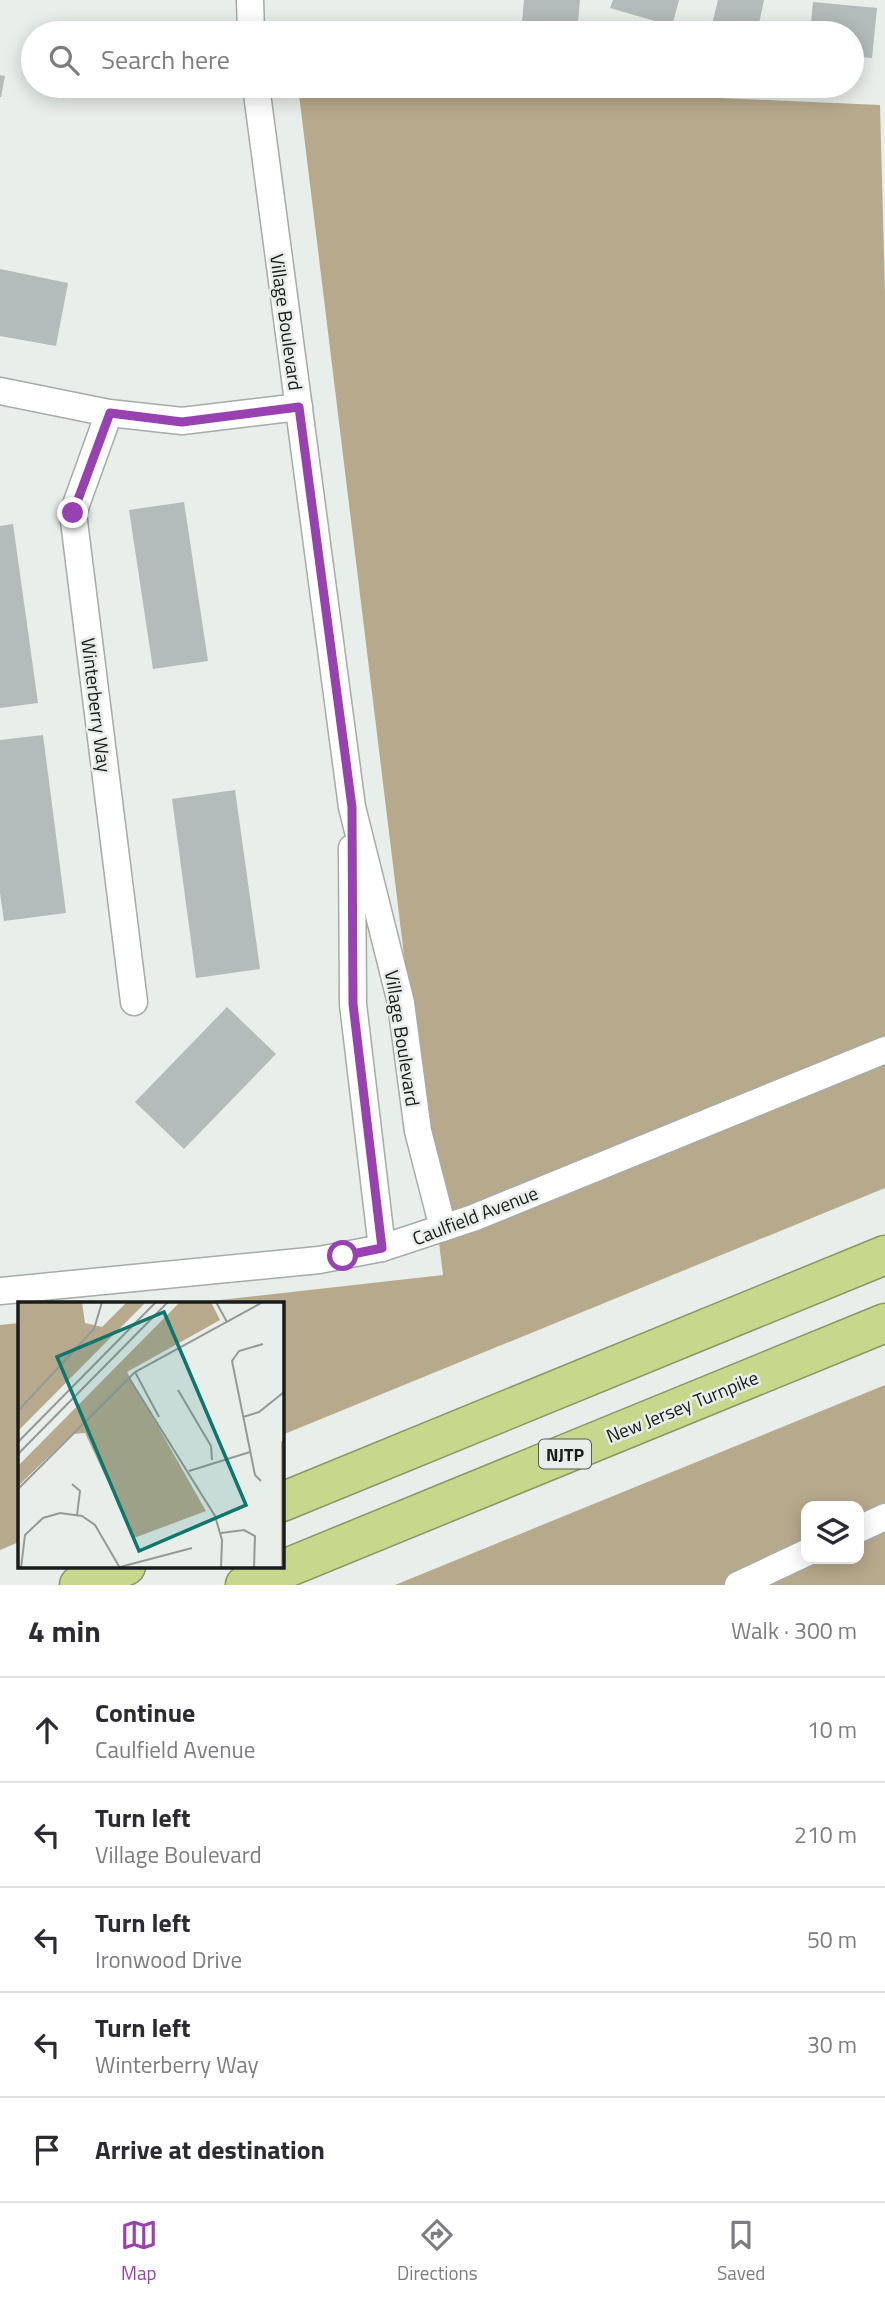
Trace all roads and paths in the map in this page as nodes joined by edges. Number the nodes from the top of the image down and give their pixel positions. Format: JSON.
{"nodes":[{"id":1,"x":250,"y":0,"type":"edge"},
{"id":2,"x":251,"y":21,"type":"edge"},
{"id":3,"x":258,"y":98,"type":"edge"},
{"id":4,"x":0,"y":391,"type":"edge"},
{"id":5,"x":299,"y":407,"type":"junction"},
{"id":6,"x":110,"y":413,"type":"junction"},
{"id":7,"x":352,"y":807,"type":"junction"},
{"id":8,"x":134,"y":1002,"type":"dead end"},
{"id":9,"x":885,"y":1050,"type":"edge"},
{"id":10,"x":443,"y":1228,"type":"junction"},
{"id":11,"x":382,"y":1248,"type":"junction"},
{"id":12,"x":885,"y":1255,"type":"edge"},
{"id":13,"x":0,"y":1291,"type":"edge"},
{"id":14,"x":885,"y":1322,"type":"edge"},
{"id":15,"x":284,"y":1501,"type":"edge"},
{"id":16,"x":885,"y":1517,"type":"edge"},
{"id":17,"x":864,"y":1527,"type":"edge"},
{"id":18,"x":801,"y":1555,"type":"edge"},
{"id":19,"x":121,"y":1568,"type":"edge"},
{"id":20,"x":79,"y":1585,"type":"edge"},
{"id":21,"x":245,"y":1585,"type":"edge"},
{"id":22,"x":738,"y":1585,"type":"edge"}],
"edges":[{"from":1,"to":2,"type":"street"},
{"from":3,"to":5,"type":"street","name":"Village Boulevard"},
{"from":4,"to":6,"type":"street"},
{"from":5,"to":6,"type":"street"},
{"from":5,"to":7,"type":"street","name":"Village Boulevard"},
{"from":6,"to":8,"type":"street","name":"Winterberry Way"},
{"from":7,"to":10,"type":"street","name":"Village Boulevard"},
{"from":7,"to":11,"type":"street","name":"Village Boulevard"},
{"from":9,"to":10,"type":"street","name":"Caulfield Avenue"},
{"from":10,"to":11,"type":"street","name":"Caulfield Avenue"},
{"from":11,"to":13,"type":"street","name":"Caulfield Avenue"},
{"from":12,"to":15,"type":"highway"},
{"from":14,"to":21,"type":"highway","name":"New Jersey Turnpike","number":"NJTP"},
{"from":16,"to":17,"type":"street"},
{"from":18,"to":22,"type":"street"},
{"from":19,"to":20,"type":"highway"}]}
